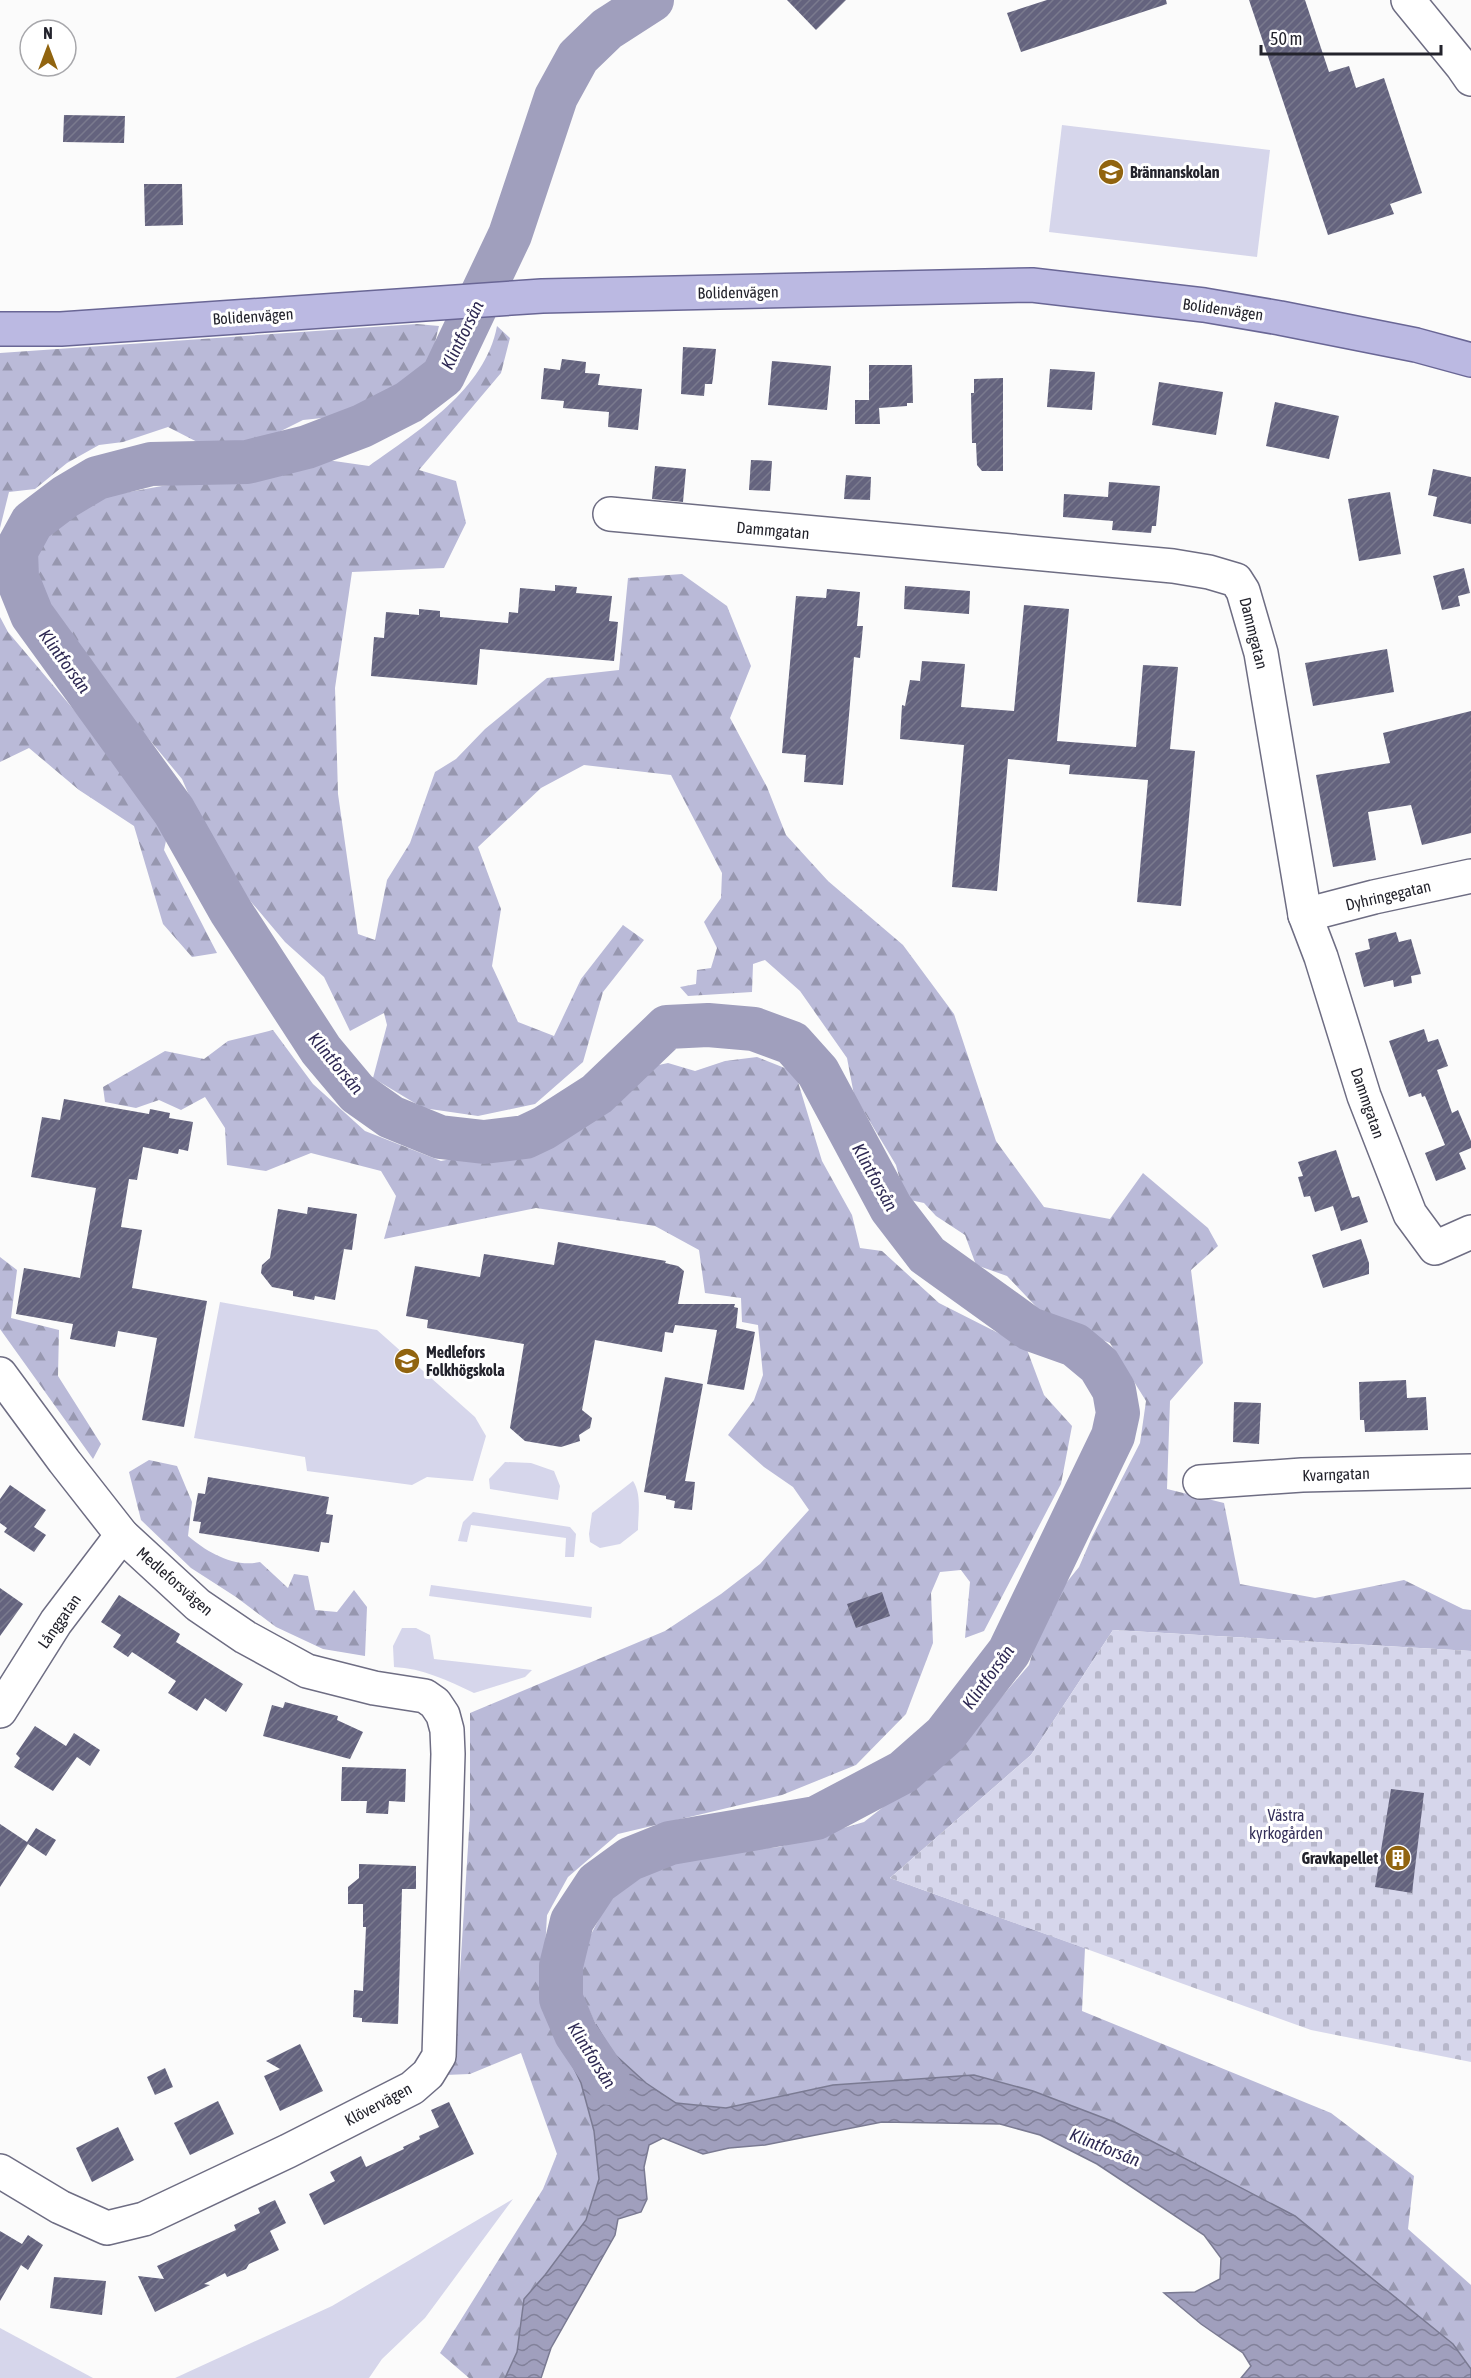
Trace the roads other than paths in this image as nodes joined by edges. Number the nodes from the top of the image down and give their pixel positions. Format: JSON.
{"nodes":[{"id":1,"x":1408,"y":0,"type":"edge"},
{"id":2,"x":1471,"y":79,"type":"edge"},
{"id":3,"x":0,"y":329,"type":"edge"},
{"id":4,"x":1471,"y":360,"type":"edge"},
{"id":5,"x":610,"y":514,"type":"dead end"},
{"id":6,"x":1471,"y":876,"type":"edge"},
{"id":7,"x":1305,"y":915,"type":"junction"},
{"id":8,"x":1471,"y":1232,"type":"edge"},
{"id":9,"x":0,"y":1374,"type":"edge"},
{"id":10,"x":1471,"y":1471,"type":"edge"},
{"id":11,"x":1200,"y":1482,"type":"dead end"},
{"id":12,"x":122,"y":1535,"type":"junction"},
{"id":13,"x":0,"y":1711,"type":"edge"},
{"id":14,"x":443,"y":1715,"type":"joint"},
{"id":15,"x":0,"y":2171,"type":"edge"}],
"edges":[{"from":1,"to":2,"type":"street"},
{"from":3,"to":4,"type":"main road","name":"Bolidenvägen"},
{"from":5,"to":7,"type":"street","name":"Dammgatan"},
{"from":6,"to":7,"type":"street","name":"Dyhringegatan"},
{"from":7,"to":8,"type":"street","name":"Dammgatan"},
{"from":9,"to":12,"type":"street","name":"Medleforsvägen"},
{"from":10,"to":11,"type":"street","name":"Kvarngatan"},
{"from":12,"to":13,"type":"street","name":"Långgatan"},
{"from":12,"to":14,"type":"street","name":"Medleforsvägen"},
{"from":14,"to":15,"type":"street","name":"Klövervägen"}]}
